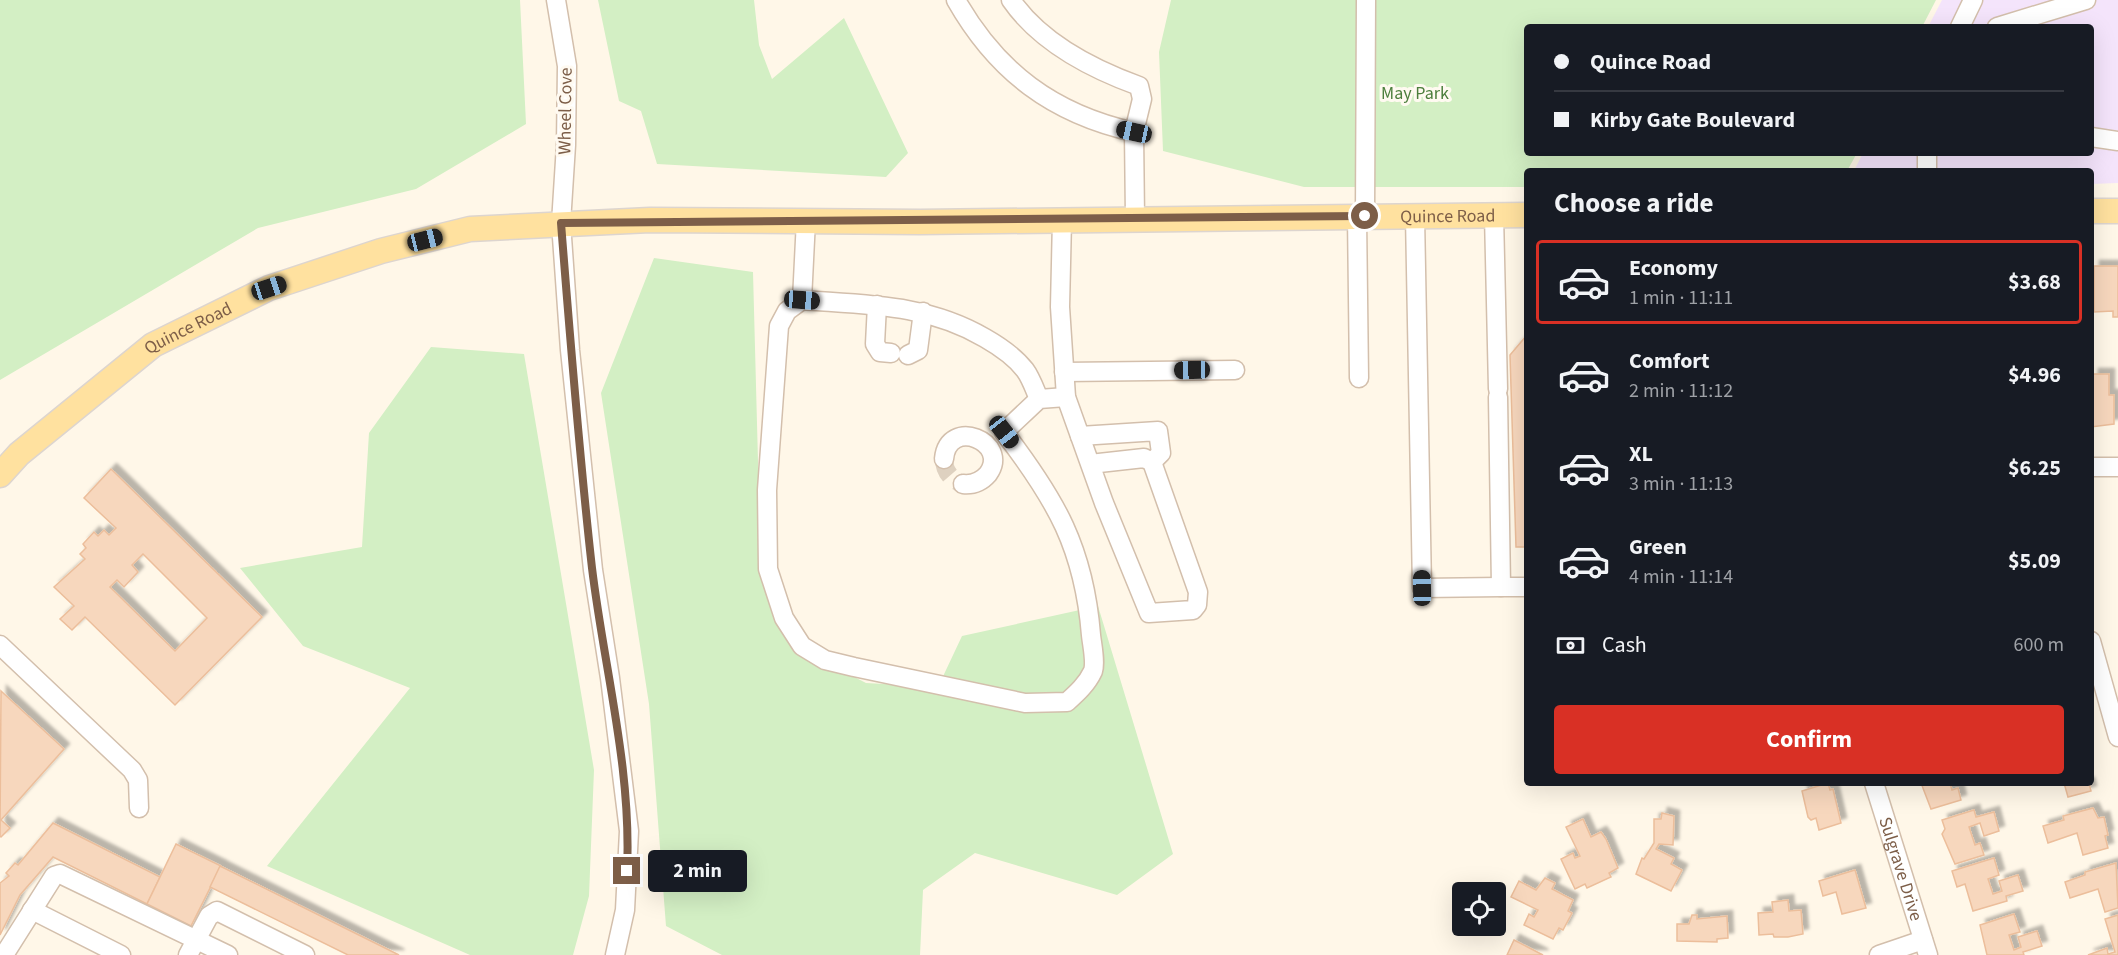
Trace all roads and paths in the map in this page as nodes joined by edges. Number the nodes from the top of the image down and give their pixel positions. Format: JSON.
{"nodes":[{"id":1,"x":556,"y":0,"type":"edge"},
{"id":2,"x":956,"y":0,"type":"edge"},
{"id":3,"x":1011,"y":0,"type":"edge"},
{"id":4,"x":1366,"y":0,"type":"edge"},
{"id":5,"x":1973,"y":0,"type":"edge"},
{"id":6,"x":2086,"y":0,"type":"edge"},
{"id":7,"x":1961,"y":24,"type":"edge"},
{"id":8,"x":2007,"y":24,"type":"edge"},
{"id":9,"x":1134,"y":132,"type":"junction"},
{"id":10,"x":2094,"y":137,"type":"edge"},
{"id":11,"x":2118,"y":141,"type":"edge"},
{"id":12,"x":2118,"y":210,"type":"edge"},
{"id":13,"x":2094,"y":211,"type":"edge"},
{"id":14,"x":1494,"y":215,"type":"junction"},
{"id":15,"x":1524,"y":215,"type":"edge"},
{"id":16,"x":1361,"y":216,"type":"junction"},
{"id":17,"x":1414,"y":216,"type":"junction"},
{"id":18,"x":1135,"y":219,"type":"junction"},
{"id":19,"x":806,"y":220,"type":"junction"},
{"id":20,"x":1062,"y":220,"type":"junction"},
{"id":21,"x":561,"y":223,"type":"junction"},
{"id":22,"x":802,"y":300,"type":"junction"},
{"id":23,"x":877,"y":305,"type":"junction"},
{"id":24,"x":923,"y":312,"type":"junction"},
{"id":25,"x":1235,"y":370,"type":"dead end"},
{"id":26,"x":1064,"y":372,"type":"junction"},
{"id":27,"x":1359,"y":378,"type":"dead end"},
{"id":28,"x":1066,"y":397,"type":"junction"},
{"id":29,"x":1039,"y":399,"type":"junction"},
{"id":30,"x":1004,"y":432,"type":"junction"},
{"id":31,"x":1080,"y":436,"type":"junction"},
{"id":32,"x":988,"y":446,"type":"junction"},
{"id":33,"x":944,"y":459,"type":"dead end"},
{"id":34,"x":1152,"y":462,"type":"junction"},
{"id":35,"x":1090,"y":464,"type":"junction"},
{"id":36,"x":2094,"y":467,"type":"edge"},
{"id":37,"x":2118,"y":467,"type":"edge"},
{"id":38,"x":0,"y":475,"type":"edge"},
{"id":39,"x":963,"y":484,"type":"dead end"},
{"id":40,"x":1524,"y":586,"type":"edge"},
{"id":41,"x":1501,"y":587,"type":"junction"},
{"id":42,"x":0,"y":645,"type":"edge"},
{"id":43,"x":2094,"y":651,"type":"edge"},
{"id":44,"x":2117,"y":731,"type":"edge"},
{"id":45,"x":1875,"y":786,"type":"edge"},
{"id":46,"x":139,"y":808,"type":"dead end"},
{"id":47,"x":32,"y":910,"type":"junction"},
{"id":48,"x":192,"y":947,"type":"edge"},
{"id":49,"x":1925,"y":947,"type":"edge"},
{"id":50,"x":4,"y":955,"type":"edge"},
{"id":51,"x":121,"y":955,"type":"edge"},
{"id":52,"x":228,"y":955,"type":"edge"},
{"id":53,"x":305,"y":955,"type":"edge"},
{"id":54,"x":615,"y":955,"type":"edge"},
{"id":55,"x":1879,"y":955,"type":"edge"}],
"edges":[{"from":1,"to":21,"type":"street","name":"Wheel Cove"},
{"from":2,"to":9,"type":"street"},
{"from":3,"to":9,"type":"street"},
{"from":4,"to":16,"type":"street"},
{"from":5,"to":7,"type":"street"},
{"from":6,"to":8,"type":"street"},
{"from":9,"to":18,"type":"street"},
{"from":10,"to":11,"type":"street"},
{"from":12,"to":13,"type":"main road"},
{"from":14,"to":15,"type":"main road","name":"Quince Road"},
{"from":14,"to":17,"type":"main road","name":"Quince Road"},
{"from":14,"to":41,"type":"street"},
{"from":16,"to":17,"type":"main road","name":"Quince Road"},
{"from":16,"to":18,"type":"main road","name":"Quince Road"},
{"from":16,"to":27,"type":"street"},
{"from":17,"to":41,"type":"street"},
{"from":18,"to":20,"type":"main road","name":"Quince Road"},
{"from":19,"to":20,"type":"main road","name":"Quince Road"},
{"from":19,"to":21,"type":"main road","name":"Quince Road"},
{"from":19,"to":22,"type":"street"},
{"from":20,"to":26,"type":"street"},
{"from":21,"to":38,"type":"main road","name":"Quince Road"},
{"from":21,"to":54,"type":"street","name":"Wheel Cove"},
{"from":22,"to":23,"type":"street"},
{"from":22,"to":30,"type":"street"},
{"from":23,"to":24,"type":"street"},
{"from":23,"to":24,"type":"street"},
{"from":24,"to":29,"type":"street"},
{"from":25,"to":26,"type":"street"},
{"from":26,"to":28,"type":"street"},
{"from":28,"to":29,"type":"street"},
{"from":28,"to":31,"type":"street"},
{"from":29,"to":30,"type":"street"},
{"from":30,"to":32,"type":"street"},
{"from":31,"to":34,"type":"street"},
{"from":31,"to":35,"type":"street"},
{"from":32,"to":33,"type":"street"},
{"from":32,"to":39,"type":"street"},
{"from":34,"to":35,"type":"street"},
{"from":34,"to":35,"type":"street"},
{"from":36,"to":37,"type":"street"},
{"from":40,"to":41,"type":"street"},
{"from":42,"to":46,"type":"street"},
{"from":43,"to":44,"type":"street"},
{"from":45,"to":49,"type":"street","name":"Sulgrave Drive"},
{"from":47,"to":48,"type":"street"},
{"from":47,"to":50,"type":"street"},
{"from":47,"to":51,"type":"street"},
{"from":48,"to":52,"type":"street"},
{"from":48,"to":53,"type":"street"},
{"from":49,"to":55,"type":"street"}]}
